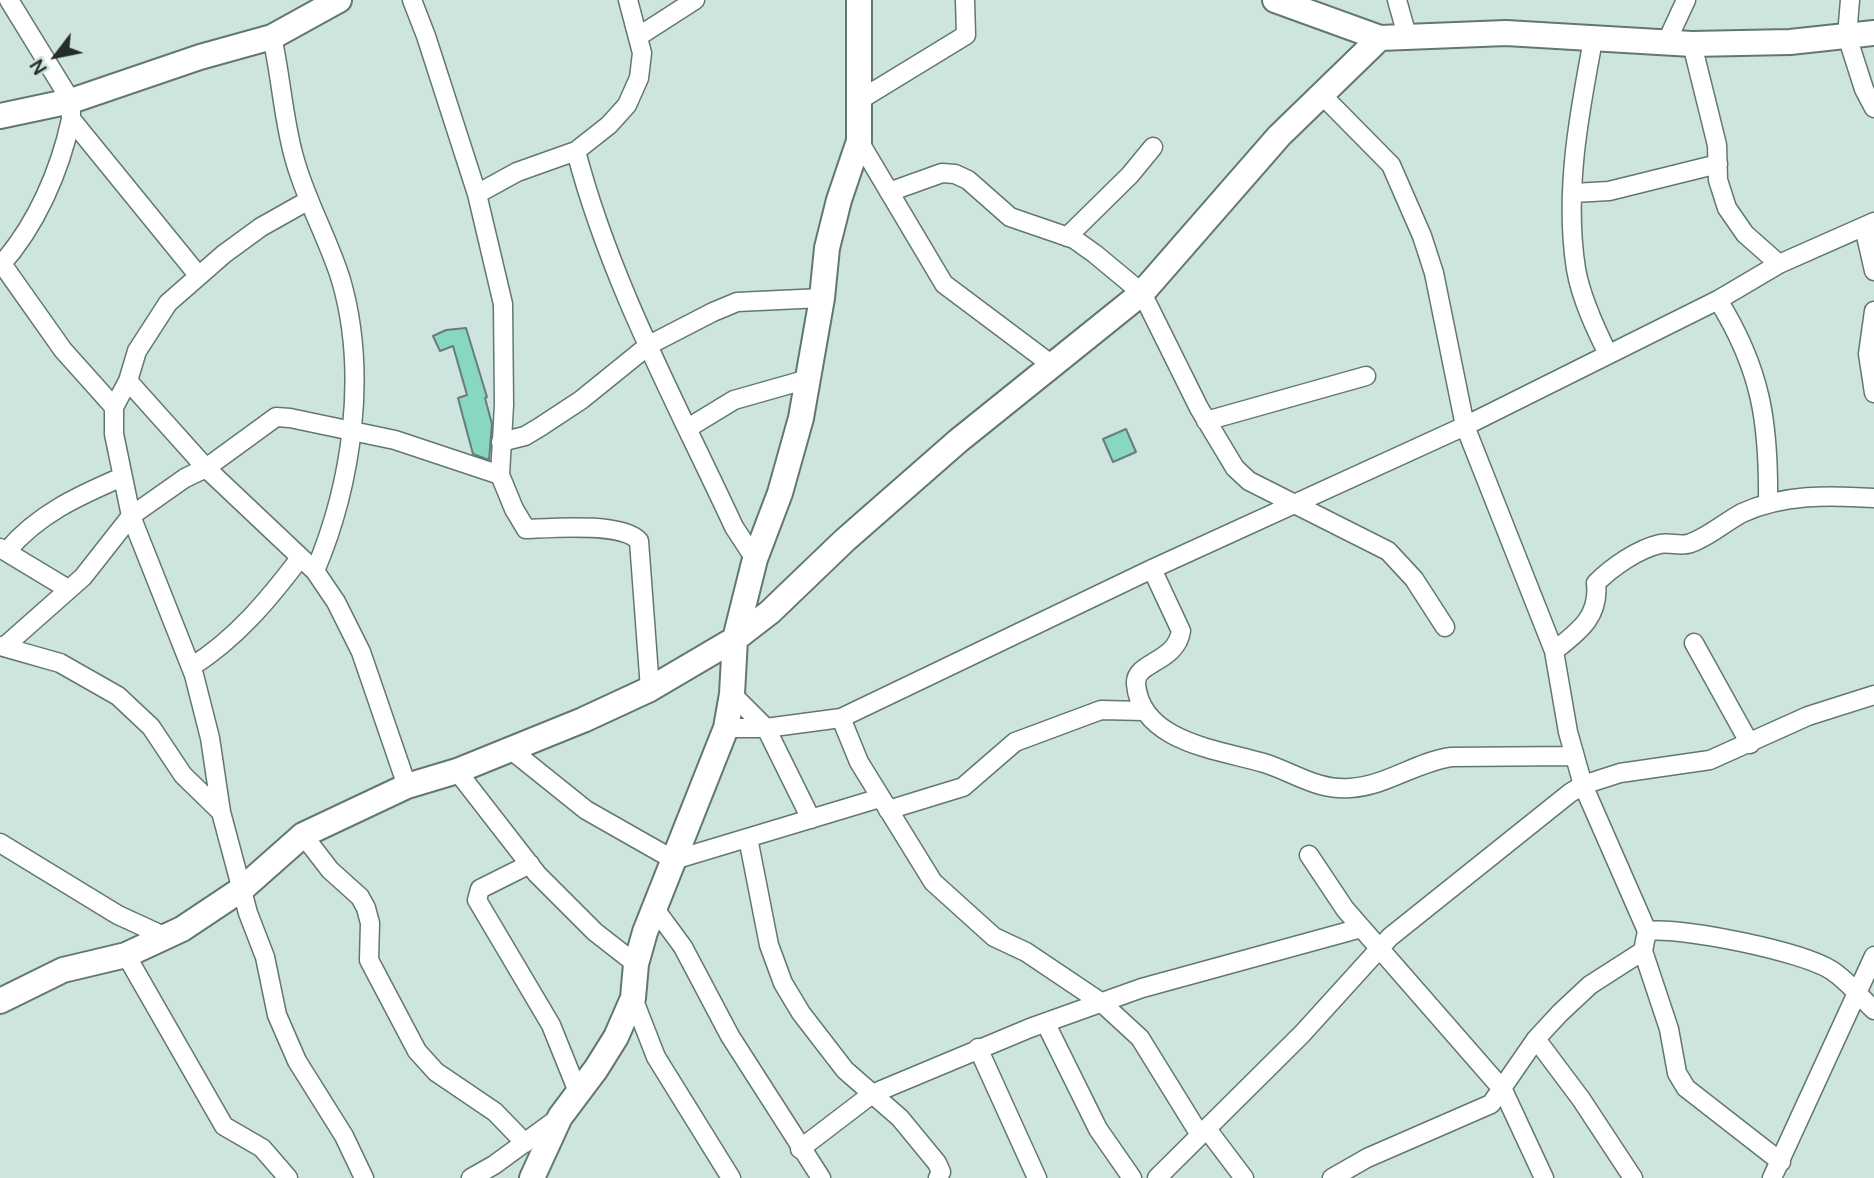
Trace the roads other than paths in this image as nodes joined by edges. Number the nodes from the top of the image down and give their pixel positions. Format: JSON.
{"nodes":[{"id":1,"x":9,"y":0,"type":"edge"},
{"id":2,"x":339,"y":0,"type":"edge"},
{"id":3,"x":412,"y":0,"type":"edge"},
{"id":4,"x":628,"y":0,"type":"edge"},
{"id":5,"x":695,"y":0,"type":"edge"},
{"id":6,"x":859,"y":0,"type":"edge"},
{"id":7,"x":965,"y":0,"type":"edge"},
{"id":8,"x":1275,"y":0,"type":"edge"},
{"id":9,"x":1397,"y":0,"type":"edge"},
{"id":10,"x":1686,"y":0,"type":"edge"},
{"id":11,"x":1850,"y":0,"type":"edge"},
{"id":12,"x":1874,"y":33,"type":"edge"},
{"id":13,"x":639,"y":36,"type":"junction"},
{"id":14,"x":1847,"y":36,"type":"junction"},
{"id":15,"x":272,"y":37,"type":"junction"},
{"id":16,"x":1380,"y":38,"type":"junction"},
{"id":17,"x":1408,"y":39,"type":"junction"},
{"id":18,"x":1593,"y":40,"type":"junction"},
{"id":19,"x":1667,"y":41,"type":"junction"},
{"id":20,"x":1692,"y":44,"type":"junction"},
{"id":21,"x":1320,"y":93,"type":"junction"},
{"id":22,"x":858,"y":101,"type":"junction"},
{"id":23,"x":1874,"y":108,"type":"edge"},
{"id":24,"x":71,"y":110,"type":"junction"},
{"id":25,"x":0,"y":116,"type":"edge"},
{"id":26,"x":859,"y":141,"type":"junction"},
{"id":27,"x":1153,"y":147,"type":"dead end"},
{"id":28,"x":576,"y":151,"type":"junction"},
{"id":29,"x":1718,"y":164,"type":"junction"},
{"id":30,"x":889,"y":192,"type":"junction"},
{"id":31,"x":1574,"y":192,"type":"junction"},
{"id":32,"x":477,"y":194,"type":"junction"},
{"id":33,"x":309,"y":200,"type":"junction"},
{"id":34,"x":1869,"y":225,"type":"edge"},
{"id":35,"x":1067,"y":237,"type":"junction"},
{"id":36,"x":0,"y":264,"type":"edge"},
{"id":37,"x":1779,"y":264,"type":"junction"},
{"id":38,"x":1874,"y":271,"type":"edge"},
{"id":39,"x":198,"y":275,"type":"junction"},
{"id":40,"x":1142,"y":293,"type":"junction"},
{"id":41,"x":822,"y":298,"type":"junction"},
{"id":42,"x":1718,"y":300,"type":"junction"},
{"id":43,"x":1874,"y":311,"type":"edge"},
{"id":44,"x":649,"y":345,"type":"junction"},
{"id":45,"x":1608,"y":354,"type":"junction"},
{"id":46,"x":1052,"y":365,"type":"junction"},
{"id":47,"x":1366,"y":376,"type":"dead end"},
{"id":48,"x":808,"y":379,"type":"junction"},
{"id":49,"x":128,"y":382,"type":"junction"},
{"id":50,"x":1874,"y":393,"type":"edge"},
{"id":51,"x":114,"y":407,"type":"junction"},
{"id":52,"x":1206,"y":421,"type":"junction"},
{"id":53,"x":1465,"y":426,"type":"junction"},
{"id":54,"x":688,"y":428,"type":"junction"},
{"id":55,"x":350,"y":433,"type":"junction"},
{"id":56,"x":501,"y":442,"type":"junction"},
{"id":57,"x":206,"y":468,"type":"junction"},
{"id":58,"x":500,"y":475,"type":"junction"},
{"id":59,"x":122,"y":477,"type":"junction"},
{"id":60,"x":1874,"y":498,"type":"edge"},
{"id":61,"x":1768,"y":502,"type":"junction"},
{"id":62,"x":1298,"y":505,"type":"junction"},
{"id":63,"x":131,"y":516,"type":"junction"},
{"id":64,"x":3,"y":549,"type":"edge"},
{"id":65,"x":300,"y":558,"type":"junction"},
{"id":66,"x":755,"y":559,"type":"junction"},
{"id":67,"x":1152,"y":569,"type":"junction"},
{"id":68,"x":315,"y":571,"type":"junction"},
{"id":69,"x":68,"y":589,"type":"junction"},
{"id":70,"x":1445,"y":627,"type":"dead end"},
{"id":71,"x":735,"y":639,"type":"junction"},
{"id":72,"x":1694,"y":643,"type":"dead end"},
{"id":73,"x":3,"y":646,"type":"edge"},
{"id":74,"x":1554,"y":651,"type":"junction"},
{"id":75,"x":191,"y":667,"type":"junction"},
{"id":76,"x":650,"y":689,"type":"junction"},
{"id":77,"x":733,"y":694,"type":"junction"},
{"id":78,"x":1874,"y":695,"type":"edge"},
{"id":79,"x":1144,"y":711,"type":"junction"},
{"id":80,"x":841,"y":718,"type":"junction"},
{"id":81,"x":726,"y":728,"type":"junction"},
{"id":82,"x":766,"y":728,"type":"junction"},
{"id":83,"x":1750,"y":744,"type":"junction"},
{"id":84,"x":510,"y":749,"type":"junction"},
{"id":85,"x":1573,"y":756,"type":"junction"},
{"id":86,"x":457,"y":771,"type":"junction"},
{"id":87,"x":1583,"y":785,"type":"junction"},
{"id":88,"x":407,"y":786,"type":"junction"},
{"id":89,"x":884,"y":804,"type":"junction"},
{"id":90,"x":221,"y":812,"type":"junction"},
{"id":91,"x":811,"y":819,"type":"junction"},
{"id":92,"x":303,"y":835,"type":"junction"},
{"id":93,"x":748,"y":838,"type":"junction"},
{"id":94,"x":0,"y":843,"type":"edge"},
{"id":95,"x":1310,"y":855,"type":"dead end"},
{"id":96,"x":674,"y":860,"type":"junction"},
{"id":97,"x":530,"y":864,"type":"junction"},
{"id":98,"x":242,"y":889,"type":"junction"},
{"id":99,"x":655,"y":909,"type":"junction"},
{"id":100,"x":1361,"y":928,"type":"junction"},
{"id":101,"x":1647,"y":931,"type":"junction"},
{"id":102,"x":166,"y":937,"type":"junction"},
{"id":103,"x":1379,"y":949,"type":"junction"},
{"id":104,"x":1643,"y":951,"type":"junction"},
{"id":105,"x":126,"y":955,"type":"junction"},
{"id":106,"x":1874,"y":956,"type":"edge"},
{"id":107,"x":636,"y":964,"type":"junction"},
{"id":108,"x":1855,"y":992,"type":"junction"},
{"id":109,"x":633,"y":998,"type":"junction"},
{"id":110,"x":0,"y":1001,"type":"edge"},
{"id":111,"x":1102,"y":1003,"type":"junction"},
{"id":112,"x":1874,"y":1010,"type":"edge"},
{"id":113,"x":1046,"y":1024,"type":"junction"},
{"id":114,"x":1536,"y":1040,"type":"junction"},
{"id":115,"x":978,"y":1048,"type":"junction"},
{"id":116,"x":1503,"y":1090,"type":"junction"},
{"id":117,"x":578,"y":1092,"type":"junction"},
{"id":118,"x":872,"y":1094,"type":"junction"},
{"id":119,"x":559,"y":1117,"type":"junction"},
{"id":120,"x":1203,"y":1132,"type":"junction"},
{"id":121,"x":525,"y":1143,"type":"junction"},
{"id":122,"x":800,"y":1149,"type":"junction"},
{"id":123,"x":1776,"y":1170,"type":"edge"},
{"id":124,"x":1540,"y":1177,"type":"edge"},
{"id":125,"x":288,"y":1178,"type":"edge"},
{"id":126,"x":363,"y":1178,"type":"edge"},
{"id":127,"x":471,"y":1178,"type":"edge"},
{"id":128,"x":532,"y":1178,"type":"edge"},
{"id":129,"x":731,"y":1178,"type":"edge"},
{"id":130,"x":821,"y":1178,"type":"edge"},
{"id":131,"x":938,"y":1178,"type":"edge"},
{"id":132,"x":1037,"y":1178,"type":"edge"},
{"id":133,"x":1132,"y":1178,"type":"edge"},
{"id":134,"x":1157,"y":1178,"type":"edge"},
{"id":135,"x":1244,"y":1178,"type":"edge"},
{"id":136,"x":1332,"y":1178,"type":"edge"},
{"id":137,"x":1633,"y":1178,"type":"edge"}],
"edges":[{"from":1,"to":24,"type":"street"},
{"from":2,"to":15,"type":"street"},
{"from":3,"to":32,"type":"street"},
{"from":4,"to":13,"type":"street"},
{"from":5,"to":13,"type":"street"},
{"from":6,"to":22,"type":"street"},
{"from":7,"to":22,"type":"street"},
{"from":8,"to":16,"type":"street"},
{"from":9,"to":17,"type":"street"},
{"from":10,"to":19,"type":"street"},
{"from":11,"to":14,"type":"street"},
{"from":12,"to":14,"type":"street"},
{"from":13,"to":28,"type":"street"},
{"from":14,"to":20,"type":"street"},
{"from":14,"to":23,"type":"street"},
{"from":15,"to":24,"type":"street"},
{"from":15,"to":33,"type":"street"},
{"from":16,"to":17,"type":"street"},
{"from":16,"to":21,"type":"street"},
{"from":17,"to":18,"type":"street"},
{"from":18,"to":19,"type":"street"},
{"from":18,"to":31,"type":"street"},
{"from":19,"to":20,"type":"street"},
{"from":20,"to":29,"type":"street"},
{"from":21,"to":40,"type":"street"},
{"from":21,"to":53,"type":"street"},
{"from":22,"to":26,"type":"street"},
{"from":24,"to":25,"type":"street"},
{"from":24,"to":36,"type":"street"},
{"from":24,"to":39,"type":"street"},
{"from":26,"to":30,"type":"street"},
{"from":26,"to":41,"type":"street"},
{"from":27,"to":35,"type":"street"},
{"from":28,"to":32,"type":"street"},
{"from":28,"to":44,"type":"street"},
{"from":29,"to":31,"type":"street"},
{"from":29,"to":37,"type":"street"},
{"from":30,"to":35,"type":"street"},
{"from":30,"to":46,"type":"street"},
{"from":31,"to":45,"type":"street"},
{"from":32,"to":56,"type":"street"},
{"from":33,"to":39,"type":"street"},
{"from":33,"to":55,"type":"street"},
{"from":34,"to":37,"type":"street"},
{"from":34,"to":38,"type":"street"},
{"from":35,"to":40,"type":"street"},
{"from":36,"to":51,"type":"street"},
{"from":37,"to":42,"type":"street"},
{"from":39,"to":49,"type":"street"},
{"from":40,"to":46,"type":"street"},
{"from":40,"to":52,"type":"street"},
{"from":41,"to":44,"type":"street"},
{"from":41,"to":48,"type":"street"},
{"from":42,"to":45,"type":"street"},
{"from":42,"to":61,"type":"street"},
{"from":43,"to":50,"type":"street"},
{"from":44,"to":54,"type":"street"},
{"from":44,"to":56,"type":"street"},
{"from":45,"to":53,"type":"street"},
{"from":46,"to":71,"type":"street"},
{"from":47,"to":52,"type":"street"},
{"from":48,"to":54,"type":"street"},
{"from":48,"to":66,"type":"street"},
{"from":49,"to":51,"type":"street"},
{"from":49,"to":57,"type":"street"},
{"from":51,"to":59,"type":"street"},
{"from":52,"to":62,"type":"street"},
{"from":53,"to":62,"type":"street"},
{"from":53,"to":74,"type":"street"},
{"from":54,"to":66,"type":"street"},
{"from":55,"to":57,"type":"street"},
{"from":55,"to":58,"type":"street"},
{"from":55,"to":68,"type":"street"},
{"from":56,"to":58,"type":"street"},
{"from":57,"to":63,"type":"street"},
{"from":57,"to":65,"type":"street"},
{"from":58,"to":76,"type":"street"},
{"from":59,"to":63,"type":"street"},
{"from":59,"to":64,"type":"street"},
{"from":60,"to":61,"type":"street"},
{"from":61,"to":74,"type":"street"},
{"from":62,"to":67,"type":"street"},
{"from":62,"to":70,"type":"street"},
{"from":63,"to":69,"type":"street"},
{"from":63,"to":75,"type":"street"},
{"from":64,"to":69,"type":"street"},
{"from":65,"to":68,"type":"street"},
{"from":65,"to":75,"type":"street"},
{"from":66,"to":71,"type":"street"},
{"from":67,"to":79,"type":"street"},
{"from":67,"to":80,"type":"street"},
{"from":68,"to":88,"type":"street"},
{"from":69,"to":73,"type":"street"},
{"from":71,"to":76,"type":"street"},
{"from":71,"to":77,"type":"street"},
{"from":72,"to":83,"type":"street"},
{"from":73,"to":90,"type":"street"},
{"from":74,"to":85,"type":"street"},
{"from":75,"to":90,"type":"street"},
{"from":76,"to":84,"type":"street"},
{"from":77,"to":81,"type":"street"},
{"from":77,"to":82,"type":"street"},
{"from":78,"to":83,"type":"street"},
{"from":79,"to":85,"type":"street"},
{"from":79,"to":89,"type":"street"},
{"from":80,"to":82,"type":"street"},
{"from":80,"to":89,"type":"street"},
{"from":81,"to":82,"type":"street"},
{"from":81,"to":96,"type":"street"},
{"from":82,"to":91,"type":"street"},
{"from":83,"to":87,"type":"street"},
{"from":84,"to":86,"type":"street"},
{"from":84,"to":96,"type":"street"},
{"from":85,"to":87,"type":"street"},
{"from":86,"to":88,"type":"street"},
{"from":86,"to":97,"type":"street"},
{"from":87,"to":101,"type":"street"},
{"from":87,"to":103,"type":"street"},
{"from":88,"to":92,"type":"street"},
{"from":89,"to":91,"type":"street"},
{"from":89,"to":111,"type":"street"},
{"from":90,"to":98,"type":"street"},
{"from":91,"to":93,"type":"street"},
{"from":92,"to":98,"type":"street"},
{"from":92,"to":121,"type":"street"},
{"from":93,"to":96,"type":"street"},
{"from":93,"to":118,"type":"street"},
{"from":94,"to":102,"type":"street"},
{"from":95,"to":100,"type":"street"},
{"from":96,"to":99,"type":"street"},
{"from":97,"to":107,"type":"street"},
{"from":97,"to":117,"type":"street"},
{"from":98,"to":102,"type":"street"},
{"from":98,"to":126,"type":"street"},
{"from":99,"to":107,"type":"street"},
{"from":99,"to":122,"type":"street"},
{"from":100,"to":103,"type":"street"},
{"from":100,"to":111,"type":"street"},
{"from":101,"to":104,"type":"street"},
{"from":101,"to":108,"type":"street"},
{"from":102,"to":105,"type":"street"},
{"from":103,"to":116,"type":"street"},
{"from":103,"to":120,"type":"street"},
{"from":104,"to":114,"type":"street"},
{"from":104,"to":123,"type":"street"},
{"from":105,"to":110,"type":"street"},
{"from":105,"to":125,"type":"street"},
{"from":106,"to":108,"type":"street"},
{"from":107,"to":109,"type":"street"},
{"from":108,"to":112,"type":"street"},
{"from":108,"to":123,"type":"street"},
{"from":109,"to":117,"type":"street"},
{"from":109,"to":129,"type":"street"},
{"from":111,"to":113,"type":"street"},
{"from":111,"to":120,"type":"street"},
{"from":113,"to":115,"type":"street"},
{"from":113,"to":133,"type":"street"},
{"from":114,"to":116,"type":"street"},
{"from":114,"to":137,"type":"street"},
{"from":115,"to":118,"type":"street"},
{"from":115,"to":132,"type":"street"},
{"from":116,"to":124,"type":"street"},
{"from":116,"to":136,"type":"street"},
{"from":117,"to":119,"type":"street"},
{"from":118,"to":122,"type":"street"},
{"from":118,"to":131,"type":"street"},
{"from":119,"to":121,"type":"street"},
{"from":119,"to":128,"type":"street"},
{"from":120,"to":134,"type":"street"},
{"from":120,"to":135,"type":"street"},
{"from":121,"to":127,"type":"street"},
{"from":122,"to":130,"type":"street"}]}
